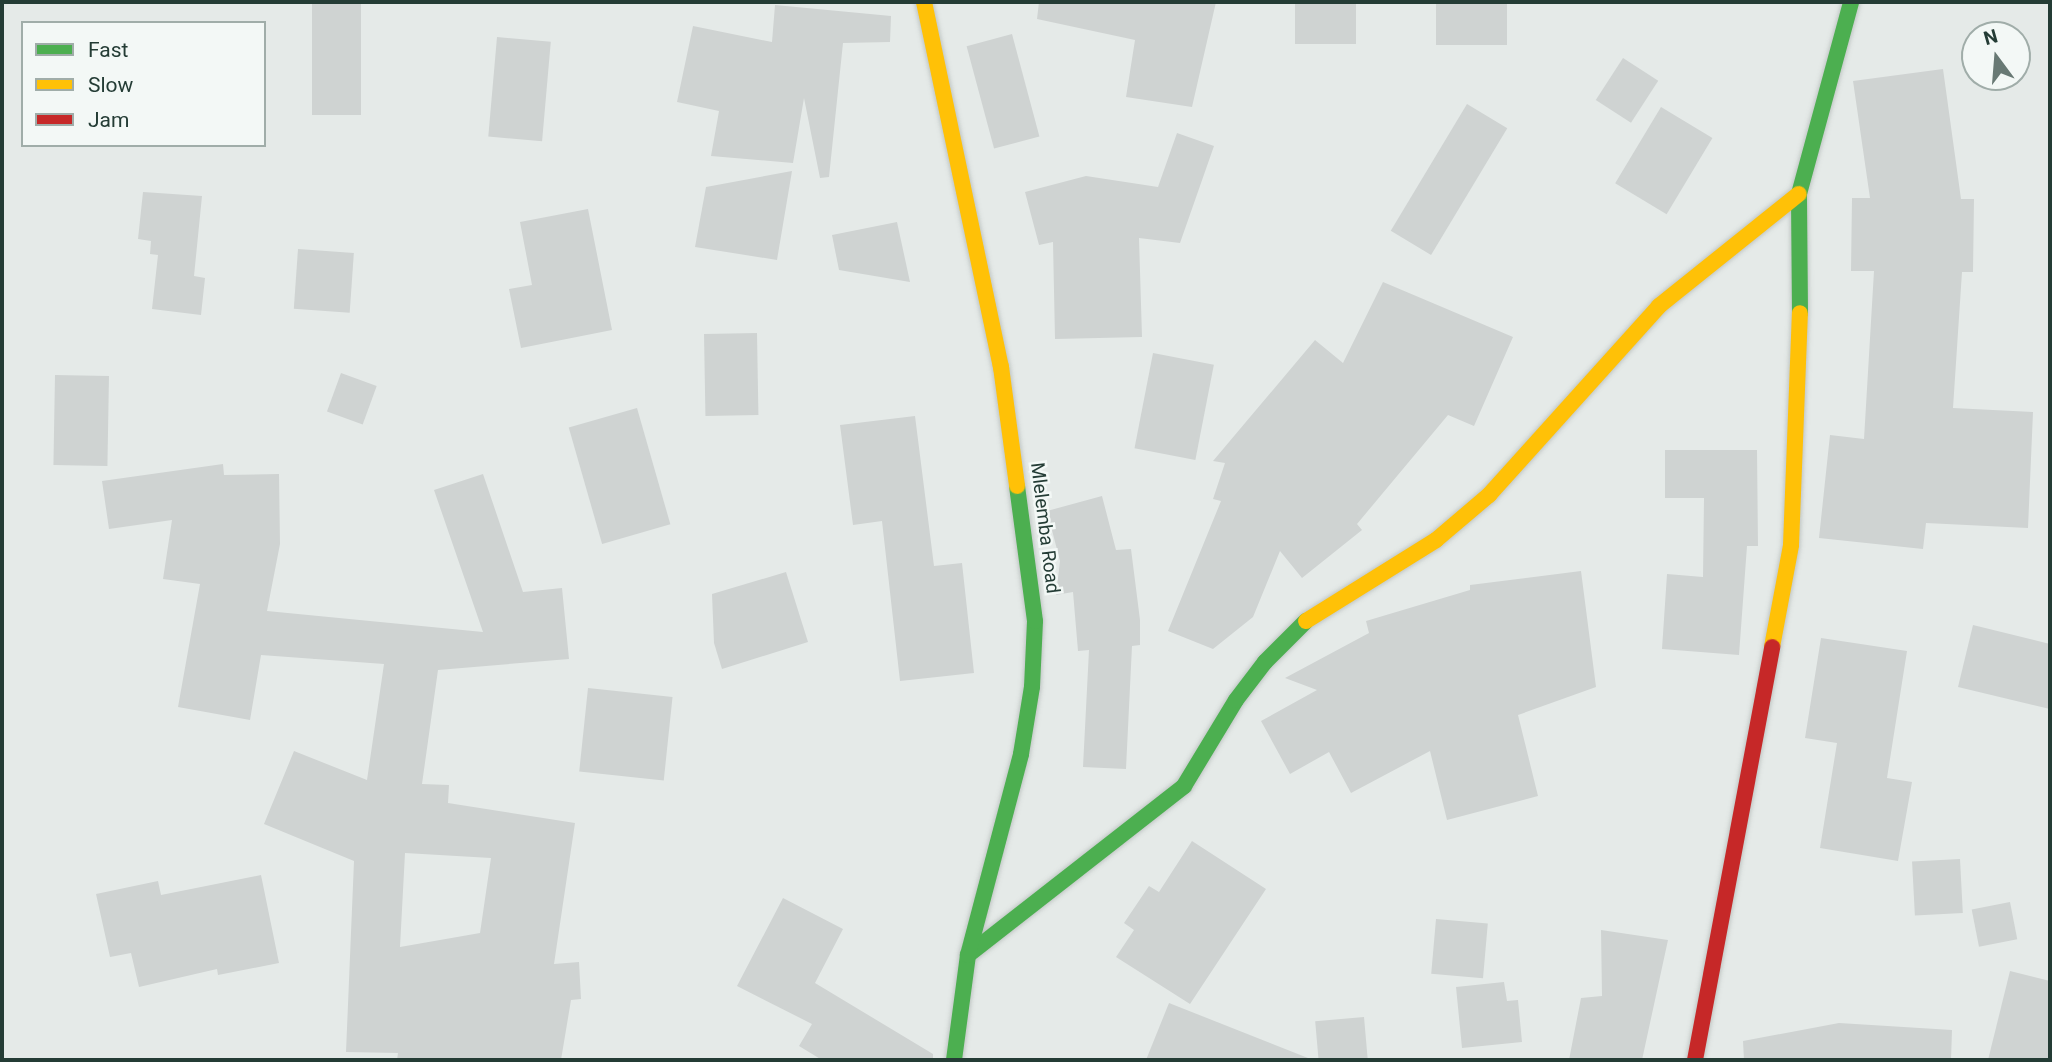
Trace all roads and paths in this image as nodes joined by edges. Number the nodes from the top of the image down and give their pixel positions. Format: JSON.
{"nodes":[{"id":1,"x":924,"y":2,"type":"edge"},
{"id":2,"x":1851,"y":2,"type":"edge"},
{"id":3,"x":1799,"y":194,"type":"junction"},
{"id":4,"x":968,"y":955,"type":"junction"},
{"id":5,"x":954,"y":1060,"type":"edge"},
{"id":6,"x":1695,"y":1060,"type":"edge"}],
"edges":[{"from":1,"to":4,"type":"street","name":"Mlelemba Road"},
{"from":2,"to":3,"type":"street"},
{"from":3,"to":4,"type":"street"},
{"from":3,"to":6,"type":"street"},
{"from":4,"to":5,"type":"street","name":"Mlelemba Road"}]}
